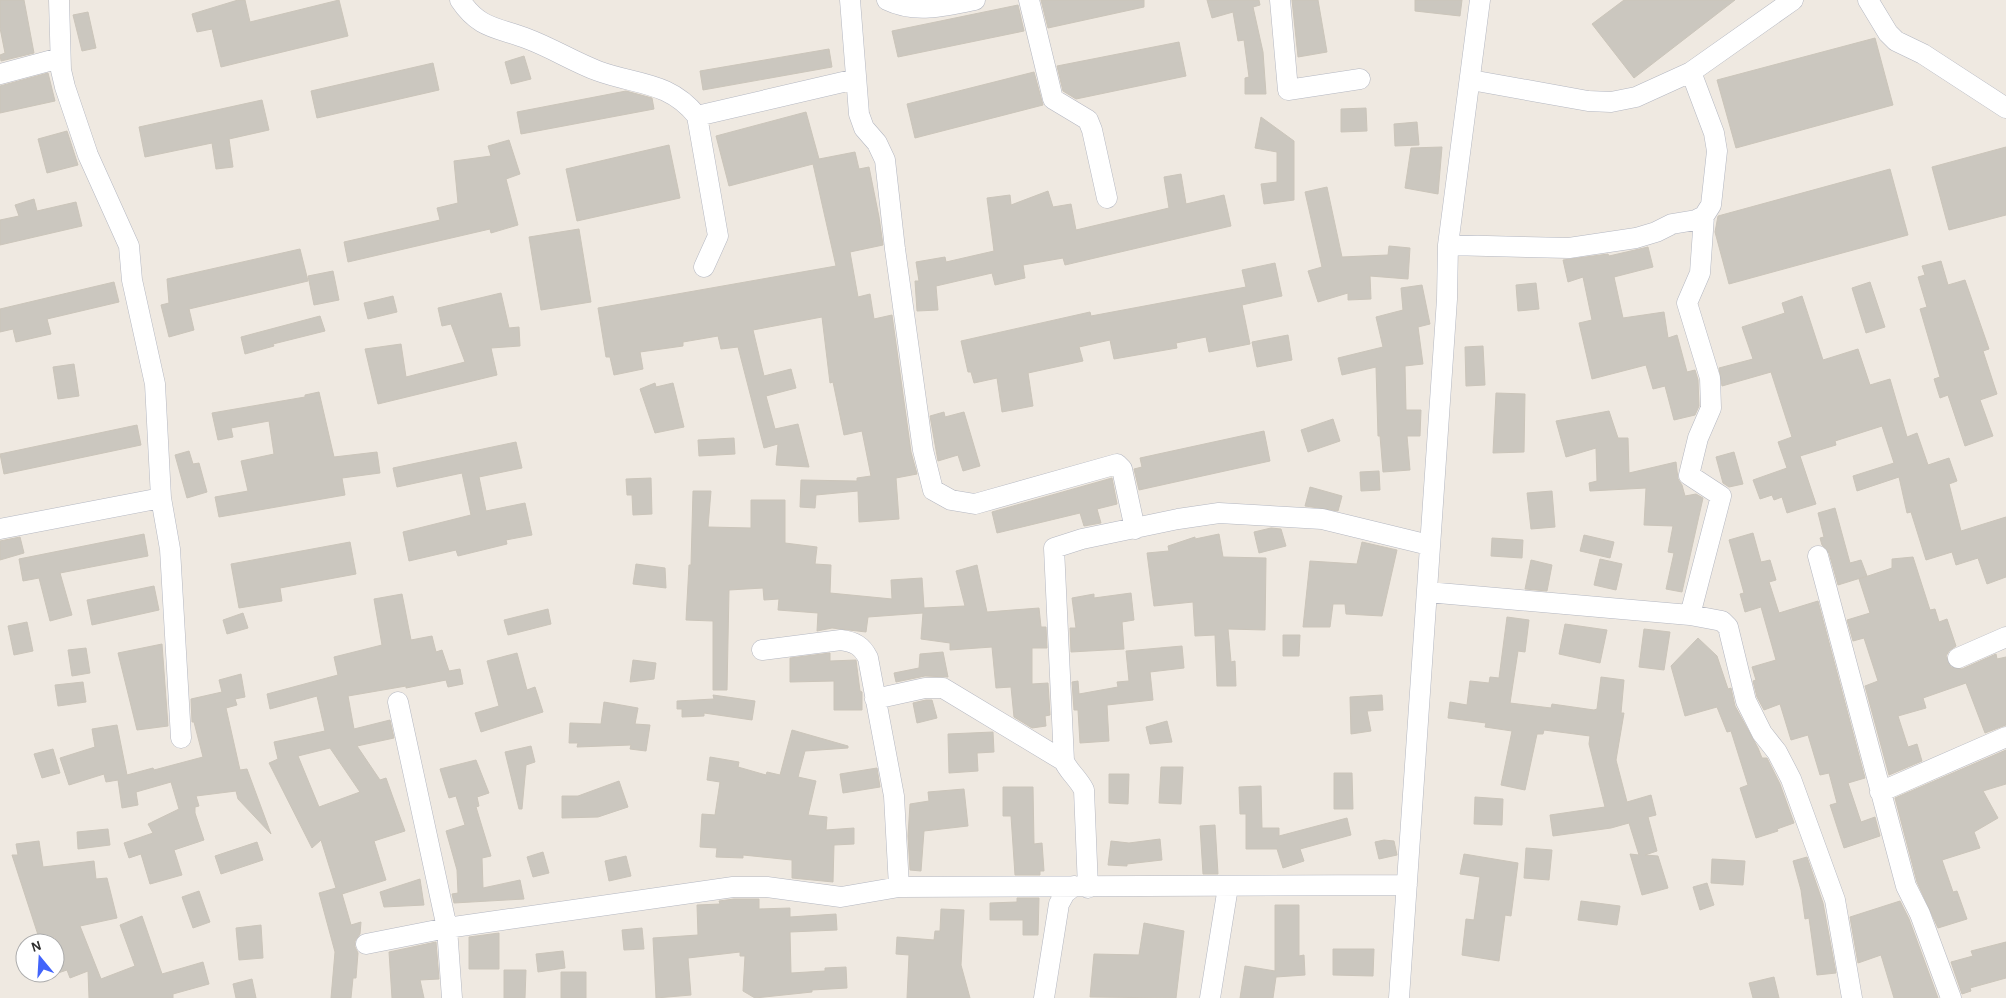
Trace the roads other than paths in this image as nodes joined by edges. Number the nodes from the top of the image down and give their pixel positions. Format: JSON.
{"nodes":[{"id":1,"x":59,"y":0,"type":"edge"},
{"id":2,"x":460,"y":0,"type":"edge"},
{"id":3,"x":850,"y":0,"type":"edge"},
{"id":4,"x":887,"y":0,"type":"edge"},
{"id":5,"x":974,"y":0,"type":"edge"},
{"id":6,"x":1029,"y":0,"type":"edge"},
{"id":7,"x":1280,"y":0,"type":"edge"},
{"id":8,"x":1480,"y":0,"type":"edge"},
{"id":9,"x":1794,"y":0,"type":"edge"},
{"id":10,"x":1868,"y":0,"type":"edge"},
{"id":11,"x":60,"y":58,"type":"junction"},
{"id":12,"x":1691,"y":72,"type":"junction"},
{"id":13,"x":0,"y":74,"type":"edge"},
{"id":14,"x":1360,"y":79,"type":"dead end"},
{"id":15,"x":856,"y":80,"type":"junction"},
{"id":16,"x":1471,"y":80,"type":"junction"},
{"id":17,"x":2006,"y":108,"type":"edge"},
{"id":18,"x":697,"y":116,"type":"junction"},
{"id":19,"x":1107,"y":198,"type":"dead end"},
{"id":20,"x":1704,"y":216,"type":"junction"},
{"id":21,"x":1448,"y":245,"type":"junction"},
{"id":22,"x":704,"y":267,"type":"dead end"},
{"id":23,"x":161,"y":498,"type":"junction"},
{"id":24,"x":0,"y":529,"type":"edge"},
{"id":25,"x":1135,"y":529,"type":"junction"},
{"id":26,"x":1429,"y":545,"type":"junction"},
{"id":27,"x":1818,"y":556,"type":"dead end"},
{"id":28,"x":1427,"y":592,"type":"junction"},
{"id":29,"x":1690,"y":615,"type":"junction"},
{"id":30,"x":2006,"y":637,"type":"edge"},
{"id":31,"x":762,"y":650,"type":"dead end"},
{"id":32,"x":1958,"y":658,"type":"dead end"},
{"id":33,"x":875,"y":699,"type":"junction"},
{"id":34,"x":398,"y":702,"type":"dead end"},
{"id":35,"x":2006,"y":737,"type":"edge"},
{"id":36,"x":180,"y":738,"type":"dead end"},
{"id":37,"x":1064,"y":761,"type":"junction"},
{"id":38,"x":1880,"y":792,"type":"junction"},
{"id":39,"x":1407,"y":885,"type":"junction"},
{"id":40,"x":899,"y":887,"type":"junction"},
{"id":41,"x":1081,"y":887,"type":"junction"},
{"id":42,"x":1228,"y":887,"type":"junction"},
{"id":43,"x":447,"y":928,"type":"junction"},
{"id":44,"x":366,"y":944,"type":"dead end"},
{"id":45,"x":452,"y":998,"type":"edge"},
{"id":46,"x":1044,"y":998,"type":"edge"},
{"id":47,"x":1210,"y":998,"type":"edge"},
{"id":48,"x":1399,"y":998,"type":"edge"},
{"id":49,"x":1852,"y":998,"type":"edge"},
{"id":50,"x":1951,"y":998,"type":"edge"}],
"edges":[{"from":1,"to":11,"type":"street"},
{"from":2,"to":18,"type":"street"},
{"from":3,"to":15,"type":"street"},
{"from":4,"to":5,"type":"street"},
{"from":6,"to":19,"type":"street"},
{"from":7,"to":14,"type":"street"},
{"from":8,"to":16,"type":"street"},
{"from":9,"to":12,"type":"street"},
{"from":10,"to":17,"type":"street"},
{"from":11,"to":13,"type":"street"},
{"from":11,"to":23,"type":"street"},
{"from":12,"to":16,"type":"street"},
{"from":12,"to":20,"type":"street"},
{"from":15,"to":18,"type":"street"},
{"from":15,"to":25,"type":"street"},
{"from":16,"to":21,"type":"street"},
{"from":18,"to":22,"type":"street"},
{"from":20,"to":21,"type":"street"},
{"from":20,"to":29,"type":"street"},
{"from":21,"to":26,"type":"street"},
{"from":23,"to":24,"type":"street"},
{"from":23,"to":36,"type":"street"},
{"from":25,"to":26,"type":"street"},
{"from":25,"to":37,"type":"street"},
{"from":26,"to":28,"type":"street"},
{"from":27,"to":38,"type":"street"},
{"from":28,"to":29,"type":"street"},
{"from":28,"to":39,"type":"street"},
{"from":29,"to":49,"type":"street"},
{"from":30,"to":32,"type":"street"},
{"from":31,"to":33,"type":"street"},
{"from":33,"to":37,"type":"street"},
{"from":33,"to":40,"type":"street"},
{"from":34,"to":43,"type":"street"},
{"from":35,"to":38,"type":"street"},
{"from":37,"to":41,"type":"street"},
{"from":38,"to":50,"type":"street"},
{"from":39,"to":42,"type":"street"},
{"from":39,"to":48,"type":"street"},
{"from":40,"to":41,"type":"street"},
{"from":40,"to":43,"type":"street"},
{"from":41,"to":42,"type":"street"},
{"from":41,"to":46,"type":"street"},
{"from":42,"to":47,"type":"street"},
{"from":43,"to":44,"type":"street"},
{"from":43,"to":45,"type":"street"}]}
